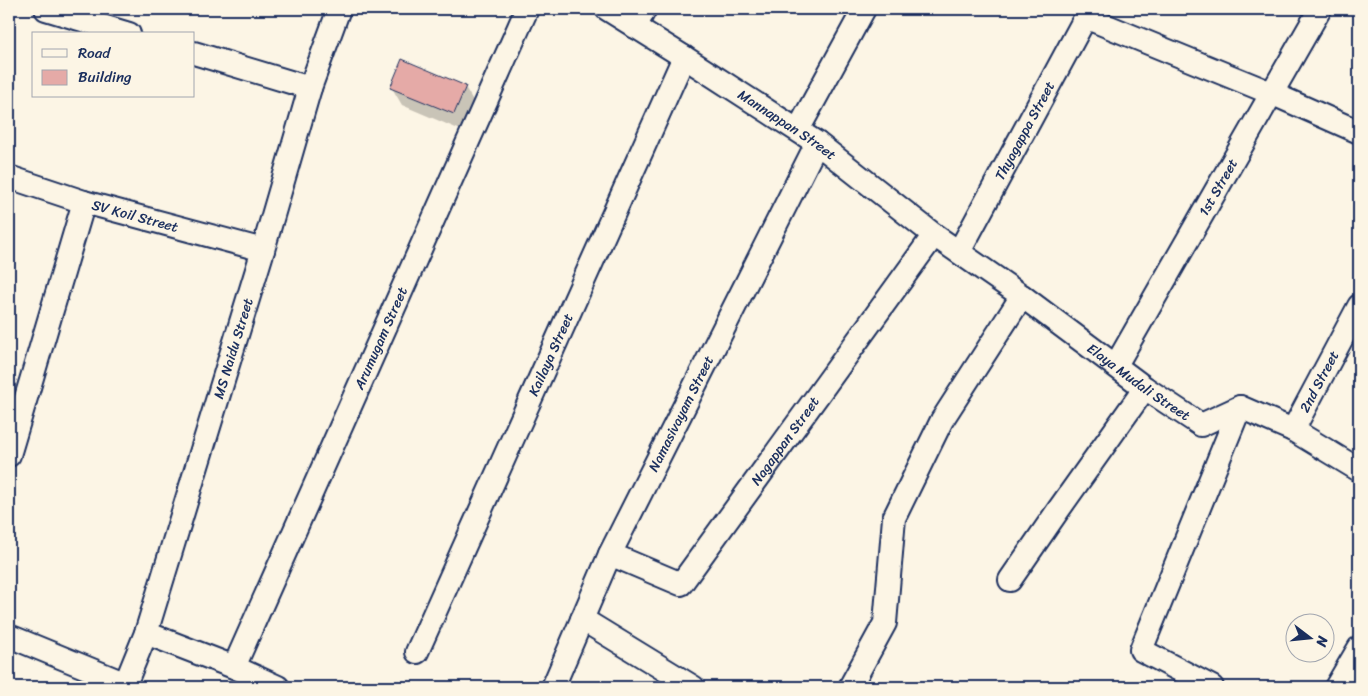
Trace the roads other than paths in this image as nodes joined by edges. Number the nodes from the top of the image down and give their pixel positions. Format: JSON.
{"nodes":[{"id":1,"x":46,"y":9,"type":"edge"},
{"id":2,"x":339,"y":9,"type":"edge"},
{"id":3,"x":526,"y":9,"type":"edge"},
{"id":4,"x":607,"y":9,"type":"edge"},
{"id":5,"x":864,"y":9,"type":"edge"},
{"id":6,"x":1320,"y":9,"type":"edge"},
{"id":7,"x":1088,"y":13,"type":"edge"},
{"id":8,"x":640,"y":18,"type":"edge"},
{"id":9,"x":122,"y":32,"type":"edge"},
{"id":10,"x":195,"y":53,"type":"edge"},
{"id":11,"x":684,"y":57,"type":"junction"},
{"id":12,"x":310,"y":88,"type":"junction"},
{"id":13,"x":1270,"y":93,"type":"junction"},
{"id":14,"x":798,"y":130,"type":"junction"},
{"id":15,"x":1359,"y":132,"type":"edge"},
{"id":16,"x":817,"y":143,"type":"junction"},
{"id":17,"x":9,"y":177,"type":"edge"},
{"id":18,"x":84,"y":202,"type":"junction"},
{"id":19,"x":934,"y":235,"type":"junction"},
{"id":20,"x":263,"y":250,"type":"junction"},
{"id":21,"x":959,"y":252,"type":"junction"},
{"id":22,"x":1022,"y":296,"type":"junction"},
{"id":23,"x":1359,"y":306,"type":"edge"},
{"id":24,"x":1116,"y":365,"type":"junction"},
{"id":25,"x":1145,"y":388,"type":"junction"},
{"id":26,"x":1240,"y":407,"type":"junction"},
{"id":27,"x":14,"y":417,"type":"edge"},
{"id":28,"x":1293,"y":430,"type":"junction"},
{"id":29,"x":9,"y":455,"type":"edge"},
{"id":30,"x":1359,"y":470,"type":"edge"},
{"id":31,"x":610,"y":554,"type":"junction"},
{"id":32,"x":1010,"y":580,"type":"dead end"},
{"id":33,"x":582,"y":619,"type":"junction"},
{"id":34,"x":146,"y":633,"type":"junction"},
{"id":35,"x":9,"y":636,"type":"edge"},
{"id":36,"x":1359,"y":648,"type":"edge"},
{"id":37,"x":417,"y":652,"type":"dead end"},
{"id":38,"x":234,"y":667,"type":"junction"},
{"id":39,"x":125,"y":686,"type":"edge"},
{"id":40,"x":278,"y":687,"type":"edge"},
{"id":41,"x":553,"y":687,"type":"edge"},
{"id":42,"x":693,"y":687,"type":"edge"},
{"id":43,"x":850,"y":687,"type":"edge"},
{"id":44,"x":1212,"y":687,"type":"edge"},
{"id":45,"x":1336,"y":687,"type":"edge"}],
"edges":[{"from":1,"to":9,"type":"street"},
{"from":2,"to":12,"type":"street","name":"MS Naidu Street"},
{"from":3,"to":38,"type":"street","name":"Arumugam Street"},
{"from":4,"to":8,"type":"street","name":"Mannappan Street"},
{"from":5,"to":14,"type":"street"},
{"from":6,"to":13,"type":"street","name":"1st Street"},
{"from":7,"to":13,"type":"street"},
{"from":7,"to":21,"type":"street","name":"Thyagappa Street"},
{"from":8,"to":11,"type":"street","name":"Mannappan Street"},
{"from":10,"to":12,"type":"street"},
{"from":11,"to":14,"type":"street","name":"Mannappan Street"},
{"from":11,"to":37,"type":"street","name":"Kailaya Street"},
{"from":12,"to":20,"type":"street","name":"MS Naidu Street"},
{"from":13,"to":15,"type":"street"},
{"from":13,"to":24,"type":"street","name":"1st Street"},
{"from":14,"to":16,"type":"street","name":"Mannappan Street"},
{"from":16,"to":19,"type":"street","name":"Mannappan Street"},
{"from":16,"to":31,"type":"street","name":"Namasivayam Street"},
{"from":17,"to":18,"type":"street","name":"SV Koil Street"},
{"from":18,"to":20,"type":"street","name":"SV Koil Street"},
{"from":18,"to":27,"type":"street"},
{"from":19,"to":21,"type":"street","name":"Mannappan Street"},
{"from":19,"to":31,"type":"street","name":"Nagappan Street"},
{"from":20,"to":34,"type":"street","name":"MS Naidu Street"},
{"from":21,"to":22,"type":"street","name":"Elaya Mudali Street"},
{"from":22,"to":24,"type":"street","name":"Elaya Mudali Street"},
{"from":22,"to":43,"type":"street"},
{"from":23,"to":28,"type":"street","name":"2nd Street"},
{"from":24,"to":25,"type":"street","name":"Elaya Mudali Street"},
{"from":25,"to":26,"type":"street","name":"Elaya Mudali Street"},
{"from":25,"to":32,"type":"street"},
{"from":26,"to":28,"type":"street"},
{"from":26,"to":44,"type":"street"},
{"from":27,"to":29,"type":"street"},
{"from":28,"to":30,"type":"street"},
{"from":31,"to":33,"type":"street","name":"Namasivayam Street"},
{"from":33,"to":41,"type":"street","name":"Namasivayam Street"},
{"from":33,"to":42,"type":"street"},
{"from":34,"to":38,"type":"street"},
{"from":34,"to":39,"type":"street","name":"MS Naidu Street"},
{"from":35,"to":39,"type":"street"},
{"from":36,"to":45,"type":"street"},
{"from":38,"to":40,"type":"street"}]}
